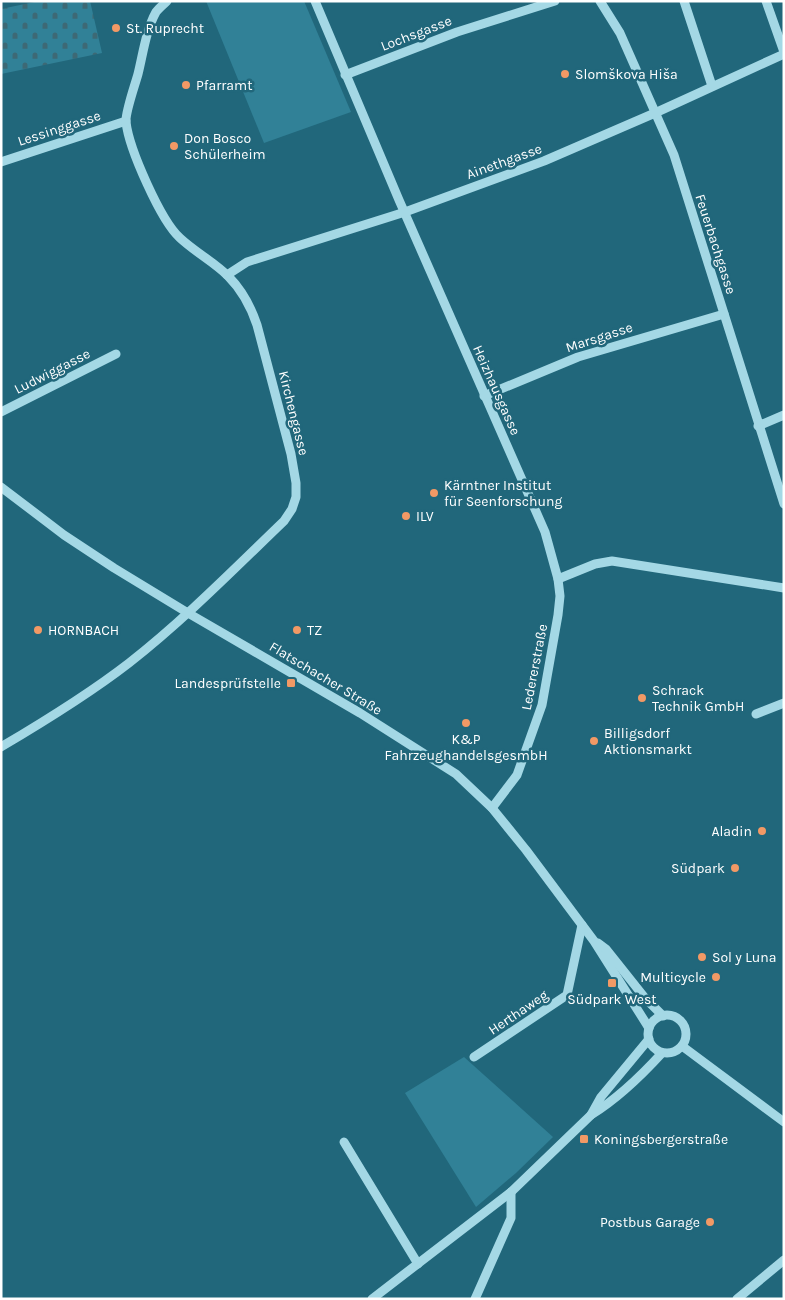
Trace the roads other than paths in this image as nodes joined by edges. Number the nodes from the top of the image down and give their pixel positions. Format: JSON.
{"nodes":[{"id":1,"x":167,"y":1,"type":"edge"},
{"id":2,"x":315,"y":1,"type":"edge"},
{"id":3,"x":555,"y":1,"type":"edge"},
{"id":4,"x":600,"y":1,"type":"edge"},
{"id":5,"x":684,"y":1,"type":"edge"},
{"id":6,"x":766,"y":1,"type":"edge"},
{"id":7,"x":784,"y":53,"type":"edge"},
{"id":8,"x":346,"y":75,"type":"junction"},
{"id":9,"x":712,"y":86,"type":"junction"},
{"id":10,"x":654,"y":113,"type":"junction"},
{"id":11,"x":126,"y":121,"type":"junction"},
{"id":12,"x":1,"y":162,"type":"edge"},
{"id":13,"x":405,"y":212,"type":"junction"},
{"id":14,"x":227,"y":275,"type":"junction"},
{"id":15,"x":724,"y":314,"type":"junction"},
{"id":16,"x":116,"y":354,"type":"dead end"},
{"id":17,"x":484,"y":396,"type":"junction"},
{"id":18,"x":1,"y":412,"type":"edge"},
{"id":19,"x":784,"y":415,"type":"edge"},
{"id":20,"x":758,"y":426,"type":"junction"},
{"id":21,"x":1,"y":487,"type":"edge"},
{"id":22,"x":784,"y":504,"type":"edge"},
{"id":23,"x":558,"y":579,"type":"junction"},
{"id":24,"x":784,"y":588,"type":"edge"},
{"id":25,"x":188,"y":613,"type":"junction"},
{"id":26,"x":784,"y":703,"type":"edge"},
{"id":27,"x":756,"y":714,"type":"dead end"},
{"id":28,"x":1,"y":747,"type":"edge"},
{"id":29,"x":492,"y":808,"type":"junction"},
{"id":30,"x":582,"y":926,"type":"junction"},
{"id":31,"x":594,"y":941,"type":"junction"},
{"id":32,"x":663,"y":1016,"type":"junction"},
{"id":33,"x":649,"y":1028,"type":"junction"},
{"id":34,"x":648,"y":1040,"type":"junction"},
{"id":35,"x":682,"y":1046,"type":"junction"},
{"id":36,"x":662,"y":1053,"type":"junction"},
{"id":37,"x":474,"y":1057,"type":"dead end"},
{"id":38,"x":591,"y":1115,"type":"junction"},
{"id":39,"x":784,"y":1122,"type":"edge"},
{"id":40,"x":344,"y":1142,"type":"dead end"},
{"id":41,"x":511,"y":1192,"type":"junction"},
{"id":42,"x":784,"y":1260,"type":"edge"},
{"id":43,"x":418,"y":1264,"type":"junction"},
{"id":44,"x":372,"y":1299,"type":"edge"},
{"id":45,"x":475,"y":1299,"type":"edge"},
{"id":46,"x":737,"y":1299,"type":"edge"}],
"edges":[{"from":1,"to":11,"type":"street","name":"Kirchengasse"},
{"from":2,"to":8,"type":"street","name":"Heizhausgasse"},
{"from":3,"to":8,"type":"street","name":"Lochsgasse"},
{"from":4,"to":10,"type":"street","name":"Feuerbachgasse"},
{"from":5,"to":9,"type":"street"},
{"from":6,"to":7,"type":"street"},
{"from":7,"to":9,"type":"street","name":"Ainethgasse"},
{"from":8,"to":13,"type":"street","name":"Heizhausgasse"},
{"from":9,"to":10,"type":"street","name":"Ainethgasse"},
{"from":10,"to":13,"type":"street","name":"Ainethgasse"},
{"from":10,"to":15,"type":"street","name":"Feuerbachgasse"},
{"from":11,"to":12,"type":"street","name":"Lessinggasse"},
{"from":11,"to":14,"type":"street","name":"Kirchengasse"},
{"from":13,"to":14,"type":"street","name":"Ainethgasse"},
{"from":13,"to":17,"type":"street","name":"Heizhausgasse"},
{"from":14,"to":25,"type":"street","name":"Kirchengasse"},
{"from":15,"to":17,"type":"street","name":"Marsgasse"},
{"from":15,"to":20,"type":"street","name":"Feuerbachgasse"},
{"from":16,"to":18,"type":"street","name":"Ludwiggasse"},
{"from":17,"to":23,"type":"street","name":"Heizhausgasse"},
{"from":19,"to":20,"type":"street"},
{"from":20,"to":22,"type":"street","name":"Feuerbachgasse"},
{"from":21,"to":25,"type":"street","name":"Flatschacher Straße"},
{"from":23,"to":24,"type":"street"},
{"from":23,"to":29,"type":"street","name":"Ledererstraße"},
{"from":25,"to":28,"type":"street","name":"Kirchengasse"},
{"from":25,"to":29,"type":"street","name":"Flatschacher Straße"},
{"from":26,"to":27,"type":"street"},
{"from":29,"to":30,"type":"street","name":"Flatschacher Straße"},
{"from":30,"to":31,"type":"street","name":"Flatschacher Straße"},
{"from":30,"to":37,"type":"street","name":"Herthaweg"},
{"from":31,"to":32,"type":"street","name":"Flatschacher Straße"},
{"from":31,"to":33,"type":"street","name":"Flatschacher Straße"},
{"from":32,"to":33,"type":"street"},
{"from":32,"to":35,"type":"street"},
{"from":33,"to":34,"type":"street"},
{"from":34,"to":36,"type":"street"},
{"from":34,"to":38,"type":"street"},
{"from":35,"to":36,"type":"street"},
{"from":35,"to":39,"type":"street"},
{"from":36,"to":38,"type":"street"},
{"from":38,"to":41,"type":"street"},
{"from":40,"to":43,"type":"street"},
{"from":41,"to":43,"type":"street"},
{"from":41,"to":45,"type":"street"},
{"from":42,"to":46,"type":"street"},
{"from":43,"to":44,"type":"street"}]}
